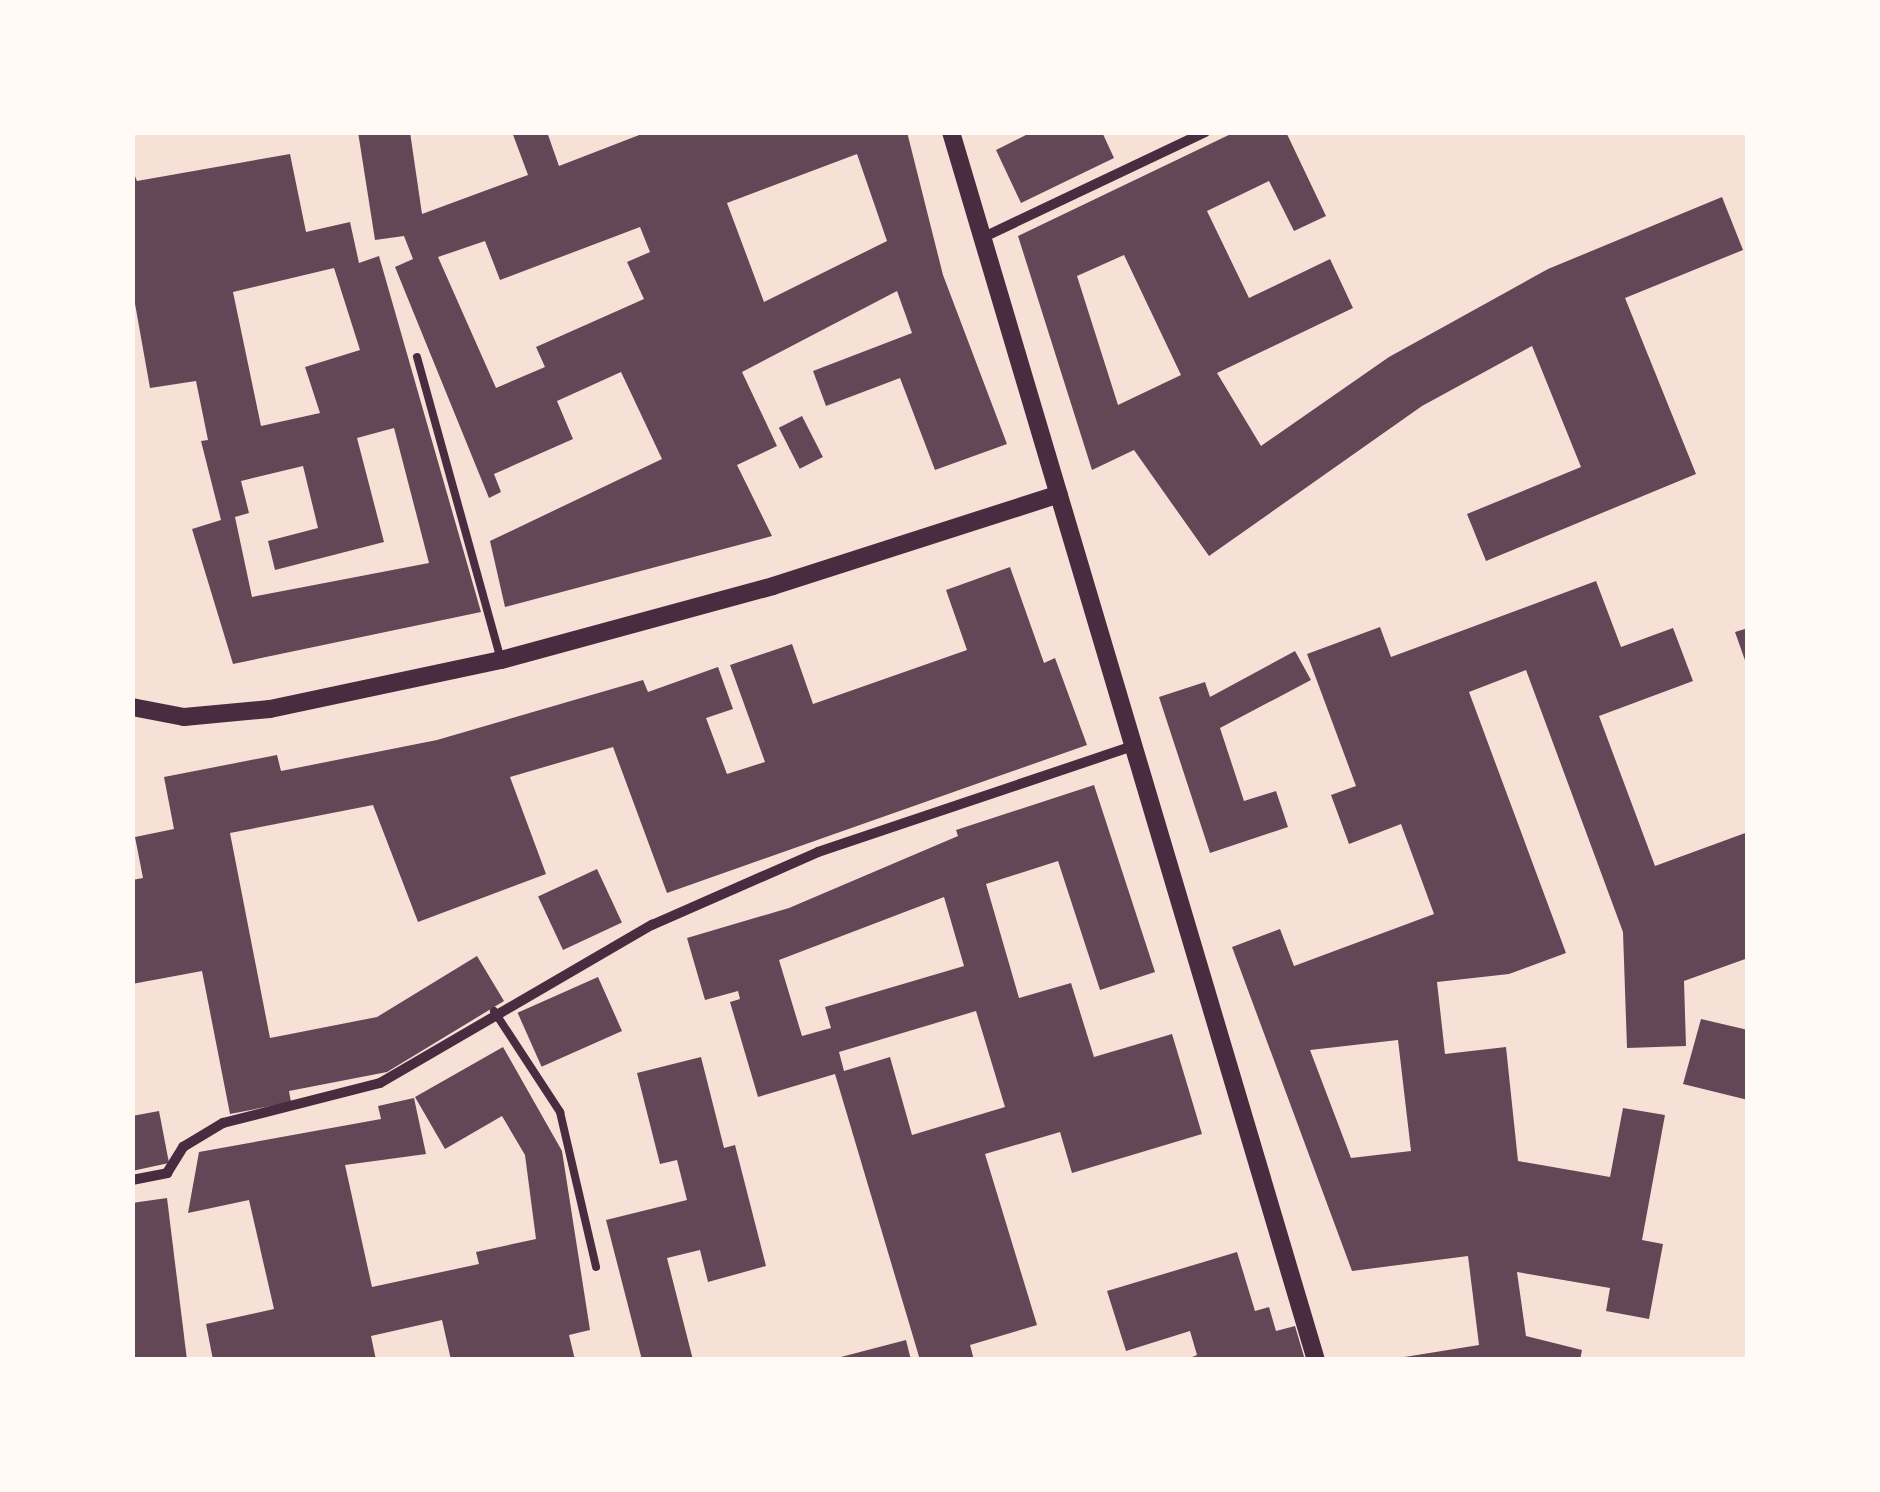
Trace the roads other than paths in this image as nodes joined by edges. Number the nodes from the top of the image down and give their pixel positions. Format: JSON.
{"nodes":[{"id":1,"x":951,"y":132,"type":"edge"},
{"id":2,"x":1205,"y":132,"type":"edge"},
{"id":3,"x":984,"y":237,"type":"junction"},
{"id":4,"x":417,"y":357,"type":"dead end"},
{"id":5,"x":1060,"y":494,"type":"junction"},
{"id":6,"x":501,"y":660,"type":"junction"},
{"id":7,"x":132,"y":707,"type":"edge"},
{"id":8,"x":1130,"y":748,"type":"junction"},
{"id":9,"x":494,"y":1012,"type":"junction"},
{"id":10,"x":132,"y":1180,"type":"edge"},
{"id":11,"x":596,"y":1267,"type":"dead end"},
{"id":12,"x":1316,"y":1360,"type":"edge"}],
"edges":[{"from":1,"to":3,"type":"street"},
{"from":2,"to":3,"type":"street"},
{"from":3,"to":5,"type":"street"},
{"from":4,"to":6,"type":"lane"},
{"from":5,"to":6,"type":"street"},
{"from":5,"to":8,"type":"street"},
{"from":6,"to":7,"type":"street"},
{"from":8,"to":9,"type":"street"},
{"from":8,"to":12,"type":"street"},
{"from":9,"to":10,"type":"street"},
{"from":9,"to":11,"type":"lane"}]}
